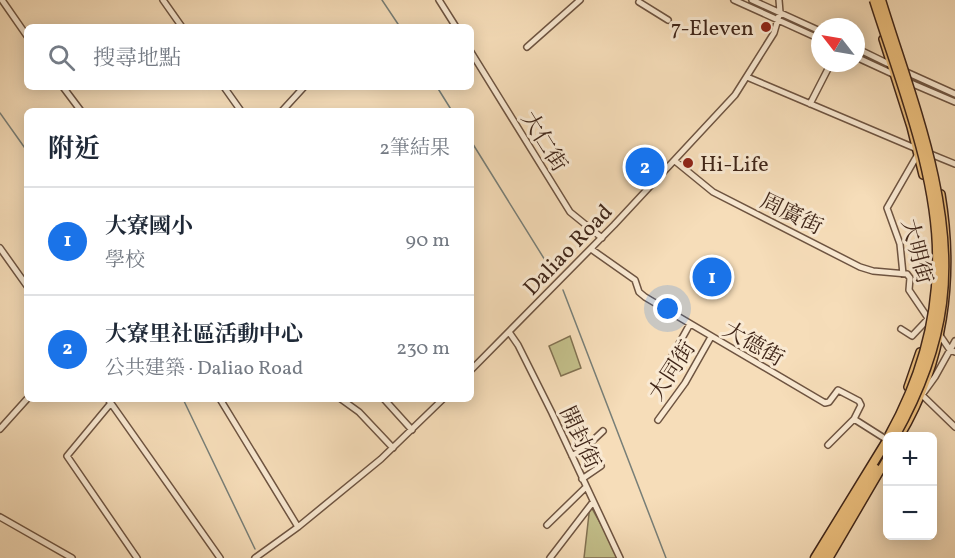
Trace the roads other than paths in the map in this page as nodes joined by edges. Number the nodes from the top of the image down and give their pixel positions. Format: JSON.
{"nodes":[{"id":1,"x":2,"y":0,"type":"edge"},
{"id":2,"x":163,"y":0,"type":"edge"},
{"id":3,"x":439,"y":0,"type":"edge"},
{"id":4,"x":580,"y":0,"type":"edge"},
{"id":5,"x":734,"y":0,"type":"edge"},
{"id":6,"x":753,"y":0,"type":"edge"},
{"id":7,"x":779,"y":0,"type":"edge"},
{"id":8,"x":872,"y":0,"type":"edge"},
{"id":9,"x":883,"y":0,"type":"edge"},
{"id":10,"x":639,"y":2,"type":"dead end"},
{"id":11,"x":780,"y":12,"type":"junction"},
{"id":12,"x":778,"y":19,"type":"junction"},
{"id":13,"x":668,"y":20,"type":"dead end"},
{"id":14,"x":180,"y":24,"type":"edge"},
{"id":15,"x":454,"y":24,"type":"edge"},
{"id":16,"x":811,"y":27,"type":"edge"},
{"id":17,"x":24,"y":32,"type":"edge"},
{"id":18,"x":811,"y":35,"type":"edge"},
{"id":19,"x":527,"y":47,"type":"dead end"},
{"id":20,"x":865,"y":52,"type":"edge"},
{"id":21,"x":474,"y":57,"type":"edge"},
{"id":22,"x":865,"y":61,"type":"edge"},
{"id":23,"x":891,"y":64,"type":"junction"},
{"id":24,"x":826,"y":72,"type":"edge"},
{"id":25,"x":908,"y":73,"type":"junction"},
{"id":26,"x":894,"y":75,"type":"junction"},
{"id":27,"x":747,"y":77,"type":"junction"},
{"id":28,"x":911,"y":83,"type":"junction"},
{"id":29,"x":65,"y":90,"type":"edge"},
{"id":30,"x":226,"y":90,"type":"edge"},
{"id":31,"x":301,"y":90,"type":"edge"},
{"id":32,"x":955,"y":94,"type":"edge"},
{"id":33,"x":955,"y":102,"type":"edge"},
{"id":34,"x":810,"y":104,"type":"junction"},
{"id":35,"x":79,"y":108,"type":"edge"},
{"id":36,"x":239,"y":108,"type":"edge"},
{"id":37,"x":285,"y":108,"type":"edge"},
{"id":38,"x":917,"y":151,"type":"junction"},
{"id":39,"x":932,"y":155,"type":"junction"},
{"id":40,"x":675,"y":161,"type":"junction"},
{"id":41,"x":955,"y":164,"type":"edge"},
{"id":42,"x":602,"y":238,"type":"junction"},
{"id":43,"x":0,"y":248,"type":"edge"},
{"id":44,"x":591,"y":249,"type":"junction"},
{"id":45,"x":903,"y":274,"type":"junction"},
{"id":46,"x":24,"y":282,"type":"edge"},
{"id":47,"x":928,"y":319,"type":"junction"},
{"id":48,"x":690,"y":324,"type":"junction"},
{"id":49,"x":901,"y":329,"type":"dead end"},
{"id":50,"x":508,"y":332,"type":"junction"},
{"id":51,"x":940,"y":335,"type":"junction"},
{"id":52,"x":711,"y":337,"type":"junction"},
{"id":53,"x":955,"y":341,"type":"edge"},
{"id":54,"x":953,"y":351,"type":"edge"},
{"id":55,"x":474,"y":367,"type":"edge"},
{"id":56,"x":666,"y":367,"type":"dead end"},
{"id":57,"x":922,"y":395,"type":"junction"},
{"id":58,"x":24,"y":402,"type":"edge"},
{"id":59,"x":108,"y":402,"type":"edge"},
{"id":60,"x":110,"y":402,"type":"edge"},
{"id":61,"x":222,"y":402,"type":"edge"},
{"id":62,"x":345,"y":402,"type":"edge"},
{"id":63,"x":387,"y":402,"type":"edge"},
{"id":64,"x":439,"y":402,"type":"edge"},
{"id":65,"x":854,"y":419,"type":"junction"},
{"id":66,"x":658,"y":420,"type":"dead end"},
{"id":67,"x":955,"y":427,"type":"edge"},
{"id":68,"x":0,"y":429,"type":"edge"},
{"id":69,"x":412,"y":430,"type":"junction"},
{"id":70,"x":603,"y":431,"type":"dead end"},
{"id":71,"x":890,"y":432,"type":"edge"},
{"id":72,"x":890,"y":432,"type":"edge"},
{"id":73,"x":897,"y":432,"type":"edge"},
{"id":74,"x":902,"y":432,"type":"edge"},
{"id":75,"x":883,"y":436,"type":"edge"},
{"id":76,"x":883,"y":444,"type":"edge"},
{"id":77,"x":828,"y":445,"type":"dead end"},
{"id":78,"x":393,"y":448,"type":"junction"},
{"id":79,"x":572,"y":456,"type":"junction"},
{"id":80,"x":883,"y":459,"type":"edge"},
{"id":81,"x":601,"y":466,"type":"dead end"},
{"id":82,"x":883,"y":466,"type":"edge"},
{"id":83,"x":582,"y":479,"type":"junction"},
{"id":84,"x":586,"y":487,"type":"junction"},
{"id":85,"x":593,"y":502,"type":"junction"},
{"id":86,"x":0,"y":517,"type":"edge"},
{"id":87,"x":547,"y":525,"type":"dead end"},
{"id":88,"x":298,"y":527,"type":"junction"},
{"id":89,"x":259,"y":557,"type":"edge"},
{"id":90,"x":72,"y":558,"type":"edge"},
{"id":91,"x":137,"y":558,"type":"edge"},
{"id":92,"x":220,"y":558,"type":"edge"},
{"id":93,"x":550,"y":558,"type":"edge"},
{"id":94,"x":620,"y":558,"type":"edge"},
{"id":95,"x":813,"y":558,"type":"edge"},
{"id":96,"x":822,"y":558,"type":"edge"},
{"id":97,"x":829,"y":558,"type":"edge"}],
"edges":[{"from":1,"to":17,"type":"street"},
{"from":2,"to":14,"type":"street"},
{"from":3,"to":15,"type":"street"},
{"from":4,"to":19,"type":"street"},
{"from":5,"to":12,"type":"street"},
{"from":6,"to":11,"type":"street"},
{"from":7,"to":11,"type":"street","name":"Daliao Road"},
{"from":8,"to":23,"type":"main road"},
{"from":8,"to":71,"type":"highway","bridge":true},
{"from":9,"to":25,"type":"main road"},
{"from":9,"to":73,"type":"highway","bridge":true},
{"from":10,"to":13,"type":"street"},
{"from":11,"to":12,"type":"street","name":"Daliao Road"},
{"from":11,"to":16,"type":"street"},
{"from":12,"to":18,"type":"street"},
{"from":12,"to":27,"type":"street","name":"Daliao Road"},
{"from":20,"to":23,"type":"street"},
{"from":21,"to":42,"type":"street","name":"大仁街"},
{"from":22,"to":26,"type":"street"},
{"from":23,"to":25,"type":"street"},
{"from":23,"to":26,"type":"main road"},
{"from":24,"to":34,"type":"street"},
{"from":25,"to":28,"type":"main road"},
{"from":25,"to":32,"type":"street"},
{"from":26,"to":28,"type":"street"},
{"from":26,"to":38,"type":"main road"},
{"from":27,"to":34,"type":"street"},
{"from":27,"to":40,"type":"street","name":"Daliao Road"},
{"from":28,"to":33,"type":"street"},
{"from":28,"to":39,"type":"main road"},
{"from":29,"to":35,"type":"street"},
{"from":30,"to":36,"type":"street"},
{"from":31,"to":37,"type":"street"},
{"from":34,"to":38,"type":"street"},
{"from":38,"to":39,"type":"street"},
{"from":38,"to":45,"type":"street","name":"大明街"},
{"from":38,"to":47,"type":"main road"},
{"from":39,"to":41,"type":"street"},
{"from":39,"to":51,"type":"main road"},
{"from":40,"to":42,"type":"street","name":"Daliao Road"},
{"from":40,"to":45,"type":"street","name":"周廣街"},
{"from":42,"to":44,"type":"street","name":"Daliao Road"},
{"from":43,"to":46,"type":"street"},
{"from":44,"to":48,"type":"street","name":"大德街"},
{"from":44,"to":50,"type":"street","name":"Daliao Road"},
{"from":45,"to":47,"type":"street","name":"大明街"},
{"from":47,"to":49,"type":"street"},
{"from":47,"to":51,"type":"street","name":"大明街"},
{"from":47,"to":72,"type":"main road"},
{"from":48,"to":52,"type":"street","name":"大德街"},
{"from":48,"to":56,"type":"street"},
{"from":50,"to":55,"type":"street","name":"Daliao Road"},
{"from":50,"to":79,"type":"street","name":"開封街"},
{"from":51,"to":54,"type":"street","name":"大明街"},
{"from":51,"to":57,"type":"main road"},
{"from":52,"to":65,"type":"street","name":"大德街"},
{"from":52,"to":66,"type":"street","name":"大同街"},
{"from":53,"to":54,"type":"street"},
{"from":54,"to":57,"type":"street"},
{"from":57,"to":67,"type":"street"},
{"from":57,"to":74,"type":"main road"},
{"from":58,"to":68,"type":"street"},
{"from":59,"to":91,"type":"street"},
{"from":60,"to":92,"type":"street"},
{"from":61,"to":88,"type":"street"},
{"from":62,"to":78,"type":"street"},
{"from":63,"to":69,"type":"street"},
{"from":64,"to":69,"type":"street"},
{"from":65,"to":75,"type":"street"},
{"from":65,"to":77,"type":"street"},
{"from":69,"to":78,"type":"street"},
{"from":70,"to":79,"type":"street"},
{"from":76,"to":95,"type":"highway"},
{"from":78,"to":88,"type":"street"},
{"from":79,"to":83,"type":"street","name":"開封街"},
{"from":80,"to":96,"type":"highway"},
{"from":81,"to":83,"type":"street"},
{"from":82,"to":97,"type":"main road"},
{"from":83,"to":84,"type":"street","name":"開封街"},
{"from":84,"to":85,"type":"street","name":"開封街"},
{"from":84,"to":87,"type":"street"},
{"from":85,"to":93,"type":"street"},
{"from":85,"to":94,"type":"street","name":"開封街"},
{"from":86,"to":90,"type":"street"},
{"from":88,"to":89,"type":"street"}]}
